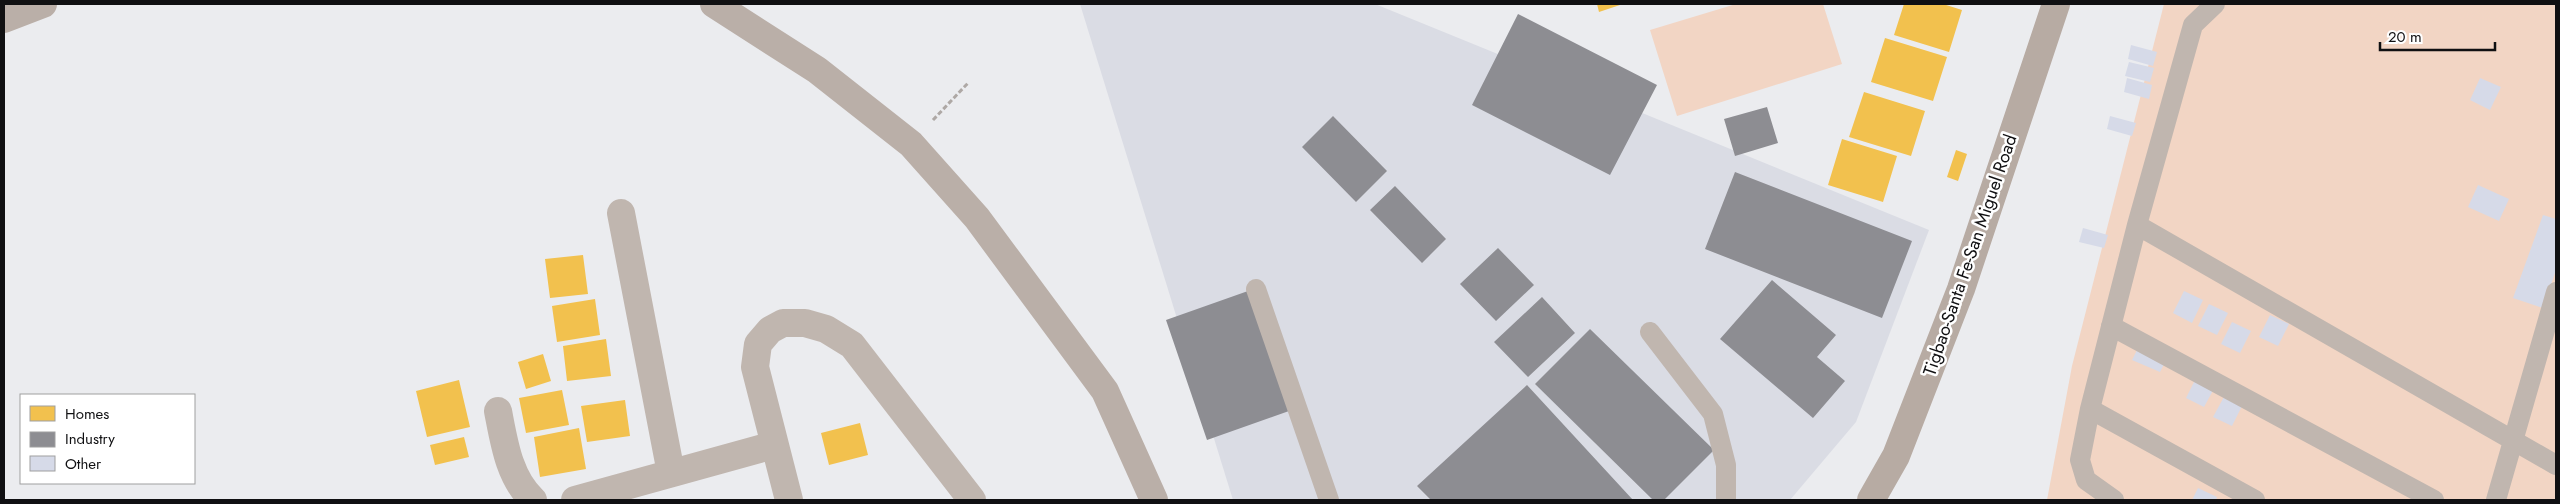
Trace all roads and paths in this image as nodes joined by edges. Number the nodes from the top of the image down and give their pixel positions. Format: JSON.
{"nodes":[{"id":1,"x":43,"y":4,"type":"edge"},
{"id":2,"x":714,"y":4,"type":"edge"},
{"id":3,"x":2056,"y":4,"type":"edge"},
{"id":4,"x":2215,"y":4,"type":"edge"},
{"id":5,"x":4,"y":19,"type":"edge"},
{"id":6,"x":968,"y":83,"type":"dead end"},
{"id":7,"x":910,"y":144,"type":"junction"},
{"id":8,"x":621,"y":213,"type":"dead end"},
{"id":9,"x":2137,"y":225,"type":"junction"},
{"id":10,"x":1256,"y":289,"type":"dead end"},
{"id":11,"x":2556,"y":292,"type":"edge"},
{"id":12,"x":2111,"y":326,"type":"junction"},
{"id":13,"x":1650,"y":332,"type":"dead end"},
{"id":14,"x":2090,"y":409,"type":"junction"},
{"id":15,"x":498,"y":411,"type":"dead end"},
{"id":16,"x":2514,"y":439,"type":"junction"},
{"id":17,"x":774,"y":445,"type":"junction"},
{"id":18,"x":2556,"y":466,"type":"edge"},
{"id":19,"x":672,"y":473,"type":"junction"},
{"id":20,"x":533,"y":500,"type":"edge"},
{"id":21,"x":575,"y":500,"type":"edge"},
{"id":22,"x":789,"y":500,"type":"edge"},
{"id":23,"x":972,"y":500,"type":"edge"},
{"id":24,"x":1151,"y":500,"type":"edge"},
{"id":25,"x":1329,"y":500,"type":"edge"},
{"id":26,"x":1726,"y":500,"type":"edge"},
{"id":27,"x":1871,"y":500,"type":"edge"},
{"id":28,"x":2114,"y":500,"type":"edge"},
{"id":29,"x":2255,"y":500,"type":"edge"},
{"id":30,"x":2434,"y":500,"type":"edge"},
{"id":31,"x":2496,"y":500,"type":"edge"}],
"edges":[{"from":1,"to":5,"type":"highway"},
{"from":2,"to":7,"type":"highway"},
{"from":3,"to":27,"type":"main road","name":"Tigbao-Santa Fe-San Miguel Road"},
{"from":4,"to":9,"type":"lane"},
{"from":6,"to":7,"type":"path"},
{"from":7,"to":24,"type":"highway"},
{"from":8,"to":19,"type":"street"},
{"from":9,"to":12,"type":"lane"},
{"from":9,"to":16,"type":"lane"},
{"from":10,"to":25,"type":"lane"},
{"from":11,"to":16,"type":"lane"},
{"from":12,"to":14,"type":"lane"},
{"from":12,"to":30,"type":"lane"},
{"from":13,"to":26,"type":"lane"},
{"from":14,"to":28,"type":"lane"},
{"from":14,"to":29,"type":"lane"},
{"from":15,"to":20,"type":"street"},
{"from":16,"to":18,"type":"lane"},
{"from":16,"to":31,"type":"lane"},
{"from":17,"to":19,"type":"street"},
{"from":17,"to":22,"type":"street"},
{"from":17,"to":23,"type":"street"},
{"from":19,"to":21,"type":"street"}]}
